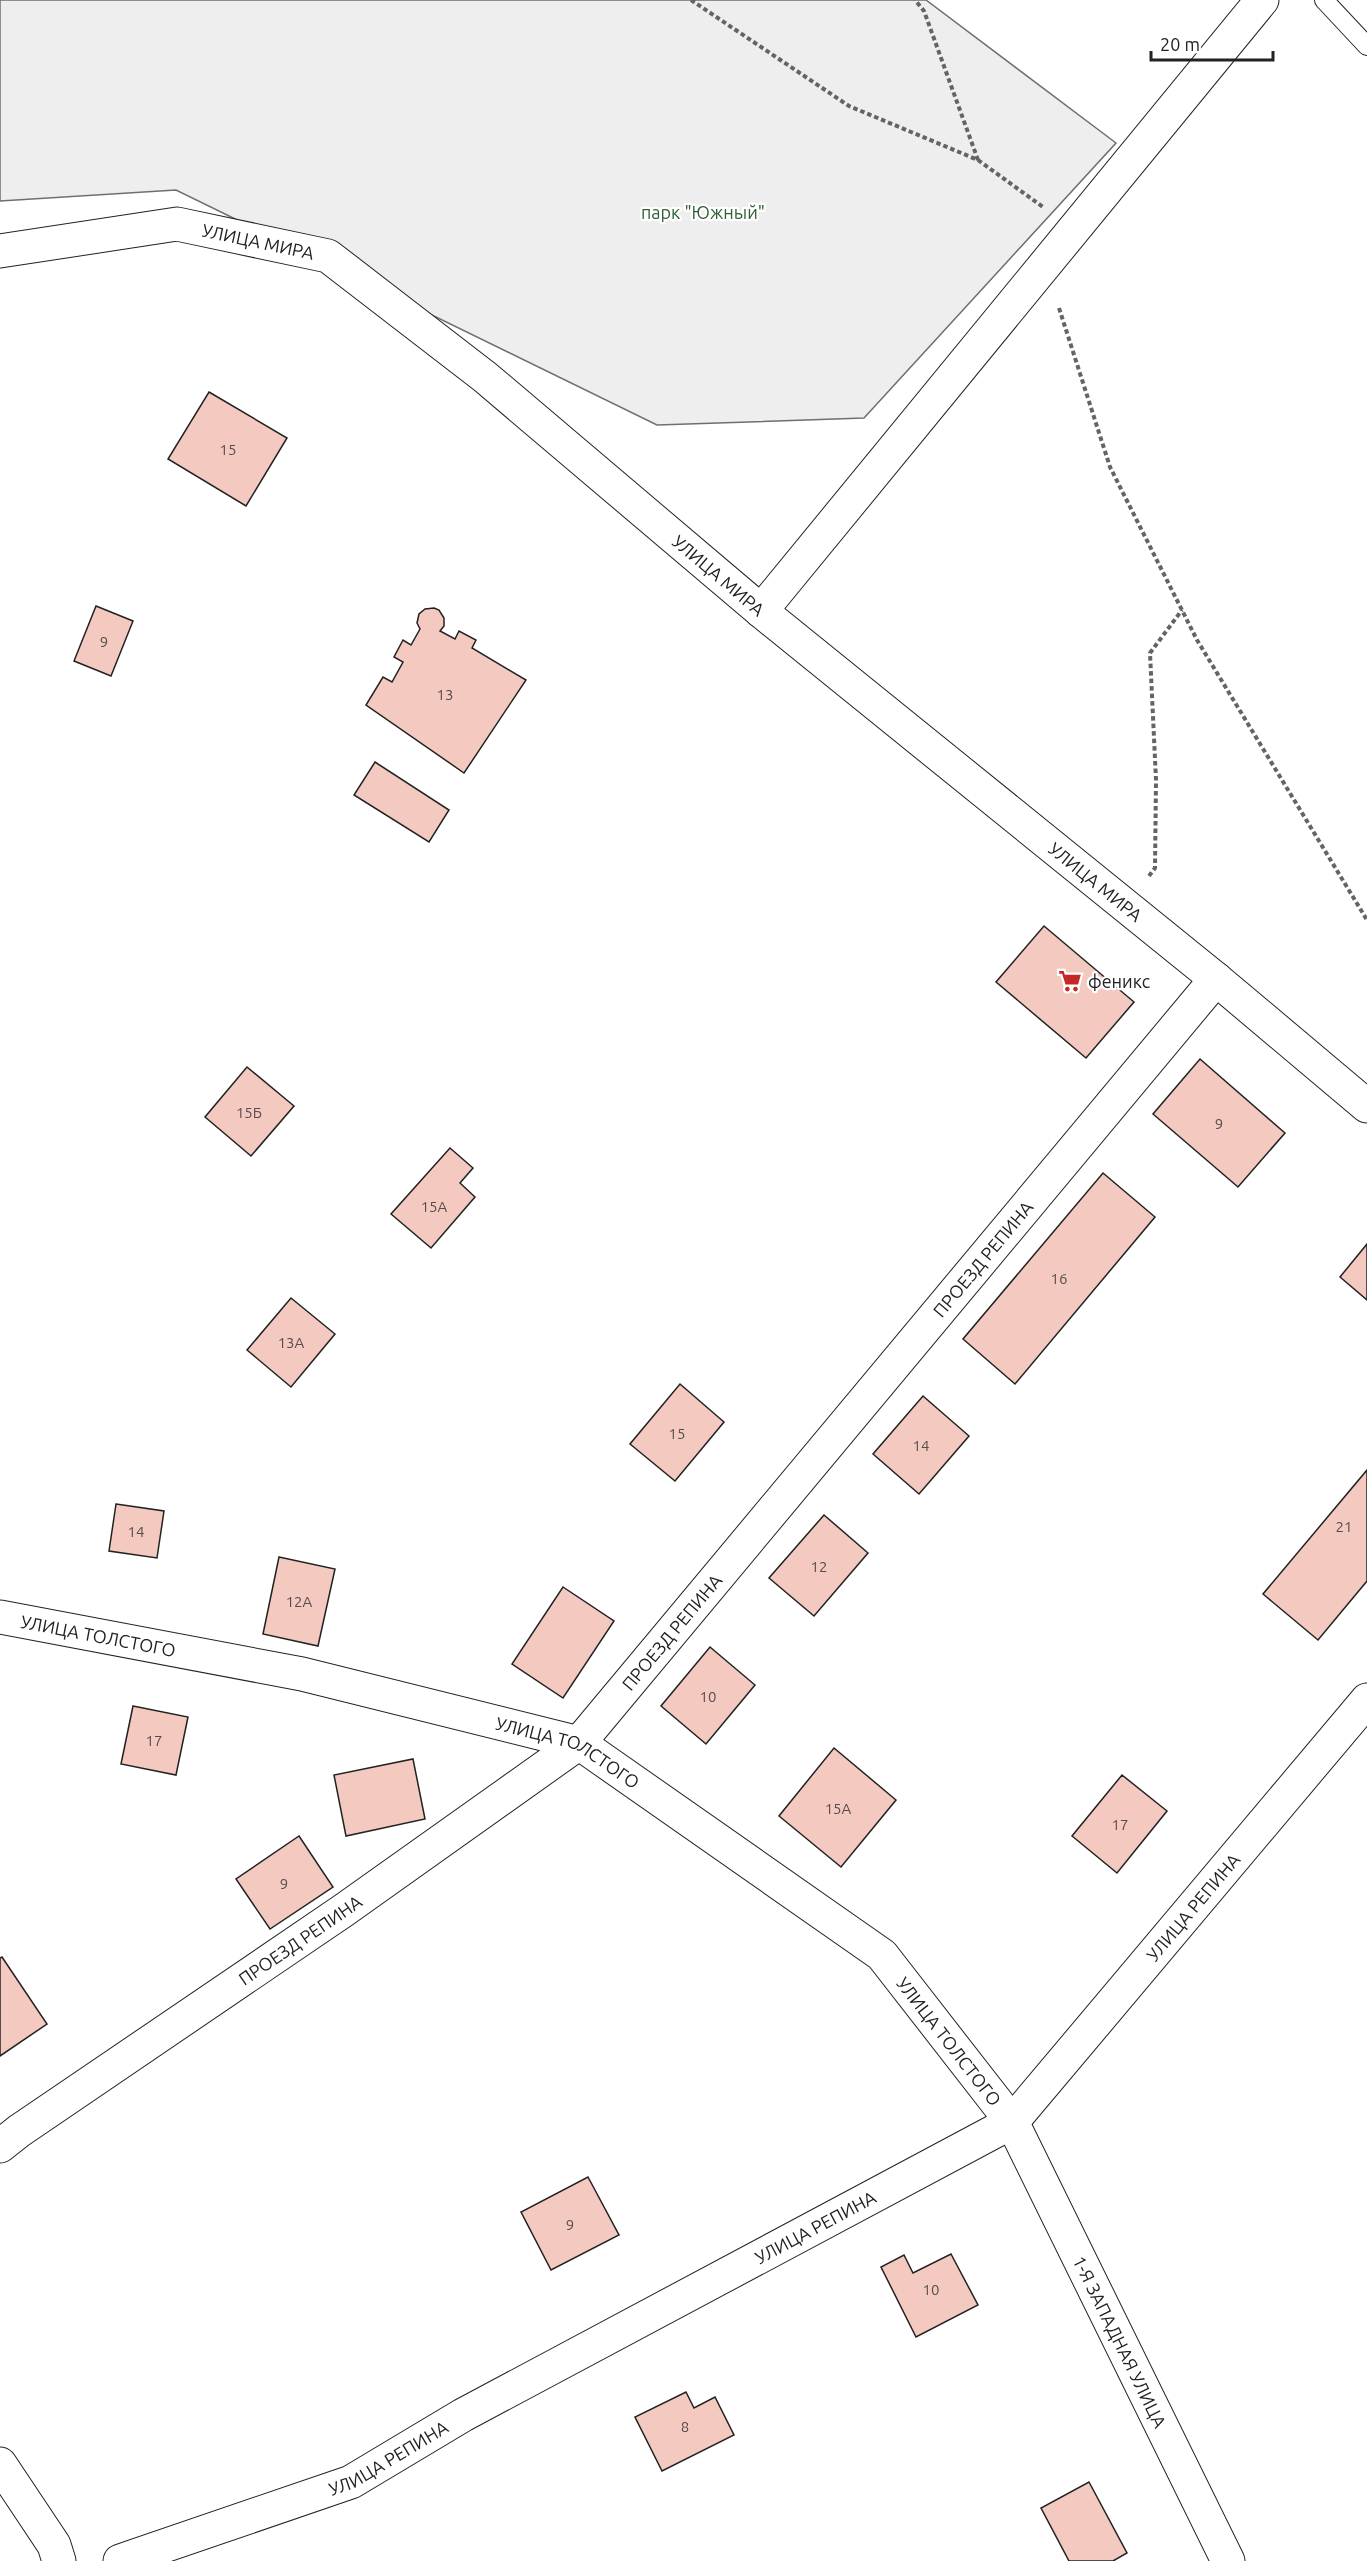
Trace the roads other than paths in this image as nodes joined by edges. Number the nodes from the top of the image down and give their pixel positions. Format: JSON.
{"nodes":[{"id":1,"x":1262,"y":0,"type":"edge"},
{"id":2,"x":1324,"y":0,"type":"edge"},
{"id":3,"x":1367,"y":46,"type":"edge"},
{"id":4,"x":0,"y":251,"type":"edge"},
{"id":5,"x":760,"y":611,"type":"junction"},
{"id":6,"x":1216,"y":979,"type":"junction"},
{"id":7,"x":1367,"y":1106,"type":"edge"},
{"id":8,"x":0,"y":1617,"type":"edge"},
{"id":9,"x":1367,"y":1700,"type":"edge"},
{"id":10,"x":579,"y":1743,"type":"junction"},
{"id":11,"x":1012,"y":2122,"type":"junction"},
{"id":12,"x":0,"y":2146,"type":"edge"},
{"id":13,"x":0,"y":2464,"type":"edge"},
{"id":14,"x":59,"y":2561,"type":"edge"},
{"id":15,"x":120,"y":2561,"type":"edge"},
{"id":16,"x":1228,"y":2561,"type":"edge"}],
"edges":[{"from":1,"to":5,"type":"street"},
{"from":2,"to":3,"type":"lane"},
{"from":4,"to":5,"type":"street","name":"УЛИЦА МИРА"},
{"from":5,"to":6,"type":"street","name":"УЛИЦА МИРА"},
{"from":6,"to":7,"type":"street","name":"УЛИЦА МИРА"},
{"from":6,"to":10,"type":"street","name":"ПРОЕЗД РЕПИНА"},
{"from":8,"to":10,"type":"street","name":"УЛИЦА ТОЛСТОГО"},
{"from":9,"to":11,"type":"street","name":"УЛИЦА РЕПИНА"},
{"from":10,"to":11,"type":"street","name":"УЛИЦА ТОЛСТОГО"},
{"from":10,"to":12,"type":"street","name":"ПРОЕЗД РЕПИНА"},
{"from":11,"to":15,"type":"street","name":"УЛИЦА РЕПИНА"},
{"from":11,"to":16,"type":"street","name":"1-Я ЗАПАДНАЯ УЛИЦА"},
{"from":13,"to":14,"type":"street"}]}
